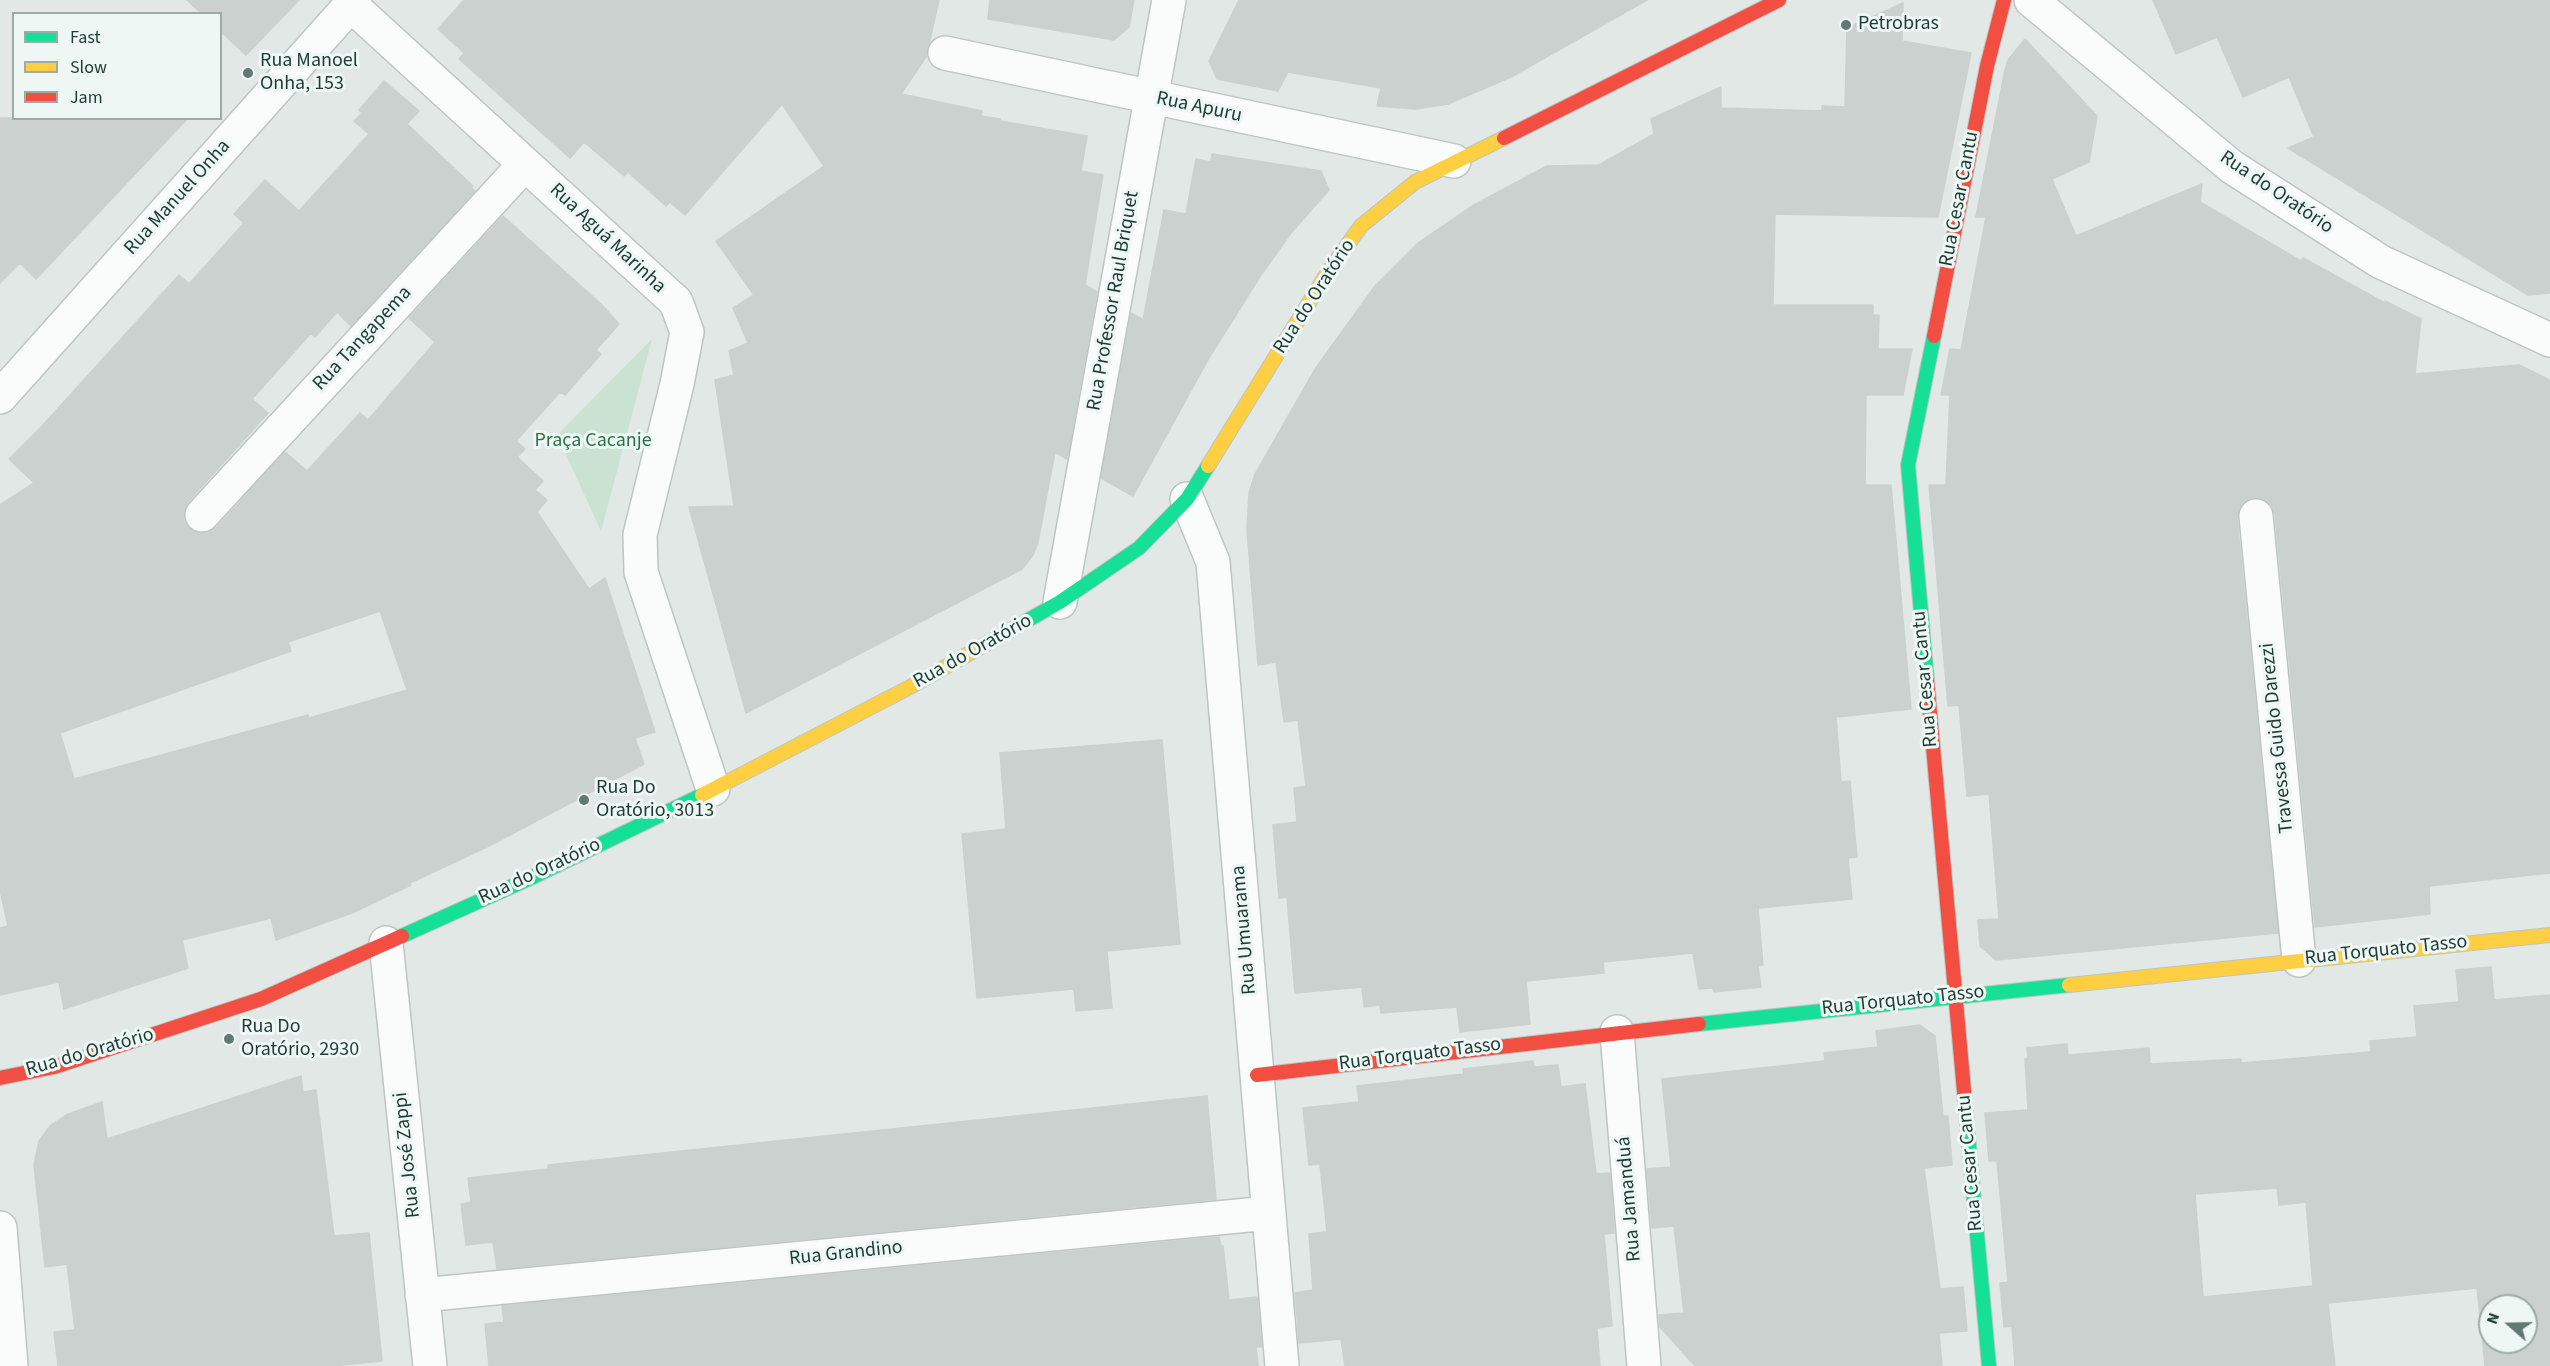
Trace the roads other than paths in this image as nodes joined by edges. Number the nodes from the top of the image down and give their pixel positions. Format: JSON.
{"nodes":[{"id":1,"x":1169,"y":0,"type":"edge"},
{"id":2,"x":1779,"y":0,"type":"edge"},
{"id":3,"x":2004,"y":0,"type":"edge"},
{"id":4,"x":2031,"y":0,"type":"edge"},
{"id":5,"x":353,"y":2,"type":"edge"},
{"id":6,"x":945,"y":52,"type":"dead end"},
{"id":7,"x":1151,"y":98,"type":"junction"},
{"id":8,"x":1454,"y":161,"type":"junction"},
{"id":9,"x":525,"y":164,"type":"junction"},
{"id":10,"x":2550,"y":340,"type":"edge"},
{"id":11,"x":0,"y":397,"type":"edge"},
{"id":12,"x":1187,"y":499,"type":"junction"},
{"id":13,"x":202,"y":515,"type":"dead end"},
{"id":14,"x":2256,"y":516,"type":"dead end"},
{"id":15,"x":1060,"y":602,"type":"junction"},
{"id":16,"x":713,"y":789,"type":"junction"},
{"id":17,"x":2550,"y":935,"type":"edge"},
{"id":18,"x":386,"y":943,"type":"junction"},
{"id":19,"x":2299,"y":960,"type":"junction"},
{"id":20,"x":1956,"y":996,"type":"junction"},
{"id":21,"x":1617,"y":1032,"type":"junction"},
{"id":22,"x":1257,"y":1075,"type":"junction"},
{"id":23,"x":0,"y":1078,"type":"edge"},
{"id":24,"x":1269,"y":1213,"type":"junction"},
{"id":25,"x":0,"y":1228,"type":"edge"},
{"id":26,"x":422,"y":1295,"type":"junction"},
{"id":27,"x":7,"y":1358,"type":"edge"},
{"id":28,"x":430,"y":1366,"type":"edge"},
{"id":29,"x":1282,"y":1366,"type":"edge"},
{"id":30,"x":1644,"y":1366,"type":"edge"},
{"id":31,"x":1989,"y":1366,"type":"edge"}],
"edges":[{"from":1,"to":7,"type":"street","name":"Rua Professor Raul Briquet"},
{"from":2,"to":8,"type":"street","name":"Rua do Oratório"},
{"from":3,"to":20,"type":"street","name":"Rua Cesar Cantu"},
{"from":4,"to":10,"type":"street","name":"Rua do Oratório"},
{"from":5,"to":9,"type":"street","name":"Rua Aguá Marinha"},
{"from":5,"to":11,"type":"street","name":"Rua Manuel Onha"},
{"from":6,"to":7,"type":"street","name":"Rua Apuru"},
{"from":7,"to":8,"type":"street","name":"Rua Apuru"},
{"from":7,"to":15,"type":"street","name":"Rua Professor Raul Briquet"},
{"from":8,"to":12,"type":"street","name":"Rua do Oratório"},
{"from":9,"to":13,"type":"street","name":"Rua Tangapema"},
{"from":9,"to":16,"type":"street","name":"Rua Aguá Marinha"},
{"from":12,"to":15,"type":"street","name":"Rua do Oratório"},
{"from":12,"to":22,"type":"street","name":"Rua Umuarama"},
{"from":14,"to":19,"type":"street","name":"Travessa Guido Darezzi"},
{"from":15,"to":16,"type":"street","name":"Rua do Oratório"},
{"from":16,"to":18,"type":"street","name":"Rua do Oratório"},
{"from":17,"to":19,"type":"street","name":"Rua Torquato Tasso"},
{"from":18,"to":23,"type":"street","name":"Rua do Oratório"},
{"from":18,"to":26,"type":"street","name":"Rua José Zappi"},
{"from":19,"to":20,"type":"street","name":"Rua Torquato Tasso"},
{"from":20,"to":21,"type":"street","name":"Rua Torquato Tasso"},
{"from":20,"to":31,"type":"street","name":"Rua Cesar Cantu"},
{"from":21,"to":22,"type":"street","name":"Rua Torquato Tasso"},
{"from":21,"to":30,"type":"street","name":"Rua Jamanduá"},
{"from":22,"to":24,"type":"street","name":"Rua Umuarama"},
{"from":24,"to":26,"type":"street","name":"Rua Grandino"},
{"from":24,"to":29,"type":"street","name":"Rua Umuarama"},
{"from":25,"to":27,"type":"street"},
{"from":26,"to":28,"type":"street","name":"Rua José Zappi"}]}
